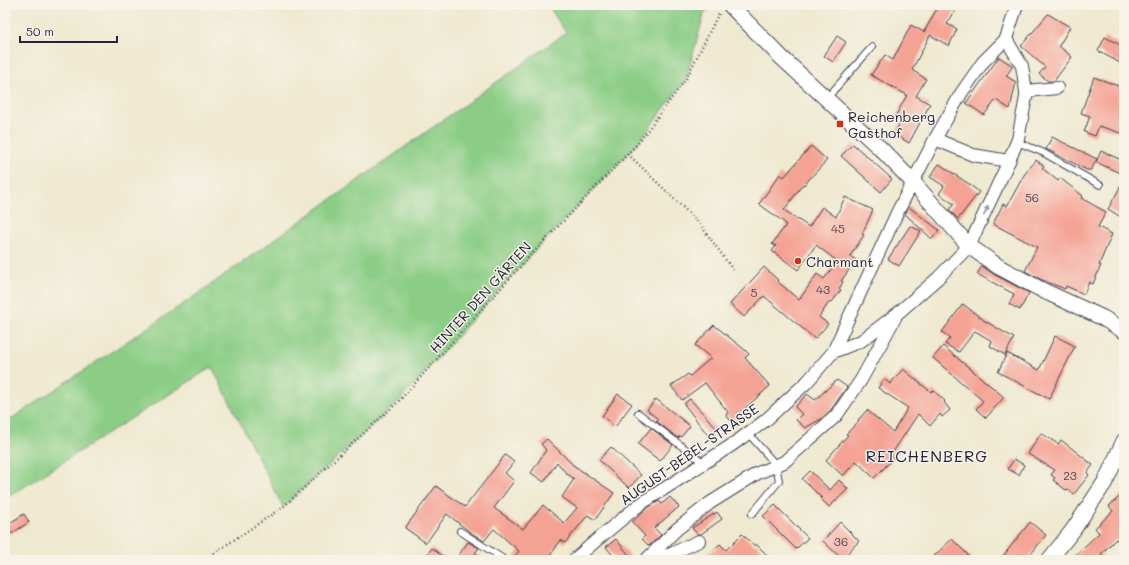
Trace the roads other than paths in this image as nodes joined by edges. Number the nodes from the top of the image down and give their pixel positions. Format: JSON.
{"nodes":[{"id":1,"x":1017,"y":5,"type":"edge"},
{"id":2,"x":726,"y":8,"type":"edge"},
{"id":3,"x":1006,"y":40,"type":"junction"},
{"id":4,"x":872,"y":47,"type":"dead end"},
{"id":5,"x":1056,"y":88,"type":"dead end"},
{"id":6,"x":1026,"y":91,"type":"junction"},
{"id":7,"x":826,"y":99,"type":"junction"},
{"id":8,"x":935,"y":138,"type":"junction"},
{"id":9,"x":1017,"y":142,"type":"junction"},
{"id":10,"x":1009,"y":161,"type":"junction"},
{"id":11,"x":912,"y":181,"type":"junction"},
{"id":12,"x":1100,"y":185,"type":"dead end"},
{"id":13,"x":969,"y":246,"type":"junction"},
{"id":14,"x":898,"y":313,"type":"junction"},
{"id":15,"x":1124,"y":331,"type":"edge"},
{"id":16,"x":833,"y":352,"type":"junction"},
{"id":17,"x":638,"y":413,"type":"dead end"},
{"id":18,"x":748,"y":433,"type":"junction"},
{"id":19,"x":1124,"y":441,"type":"edge"},
{"id":20,"x":704,"y":463,"type":"junction"},
{"id":21,"x":776,"y":465,"type":"junction"},
{"id":22,"x":752,"y":514,"type":"dead end"},
{"id":23,"x":460,"y":531,"type":"dead end"},
{"id":24,"x":699,"y":541,"type":"dead end"},
{"id":25,"x":505,"y":560,"type":"edge"},
{"id":26,"x":574,"y":560,"type":"edge"},
{"id":27,"x":646,"y":560,"type":"edge"},
{"id":28,"x":650,"y":560,"type":"edge"},
{"id":29,"x":1050,"y":560,"type":"edge"}],
"edges":[{"from":1,"to":3,"type":"street","name":"AUGUST-BEBEL-STRASSE"},
{"from":2,"to":7,"type":"street"},
{"from":3,"to":6,"type":"street","name":"AUGUST-BEBEL-STRASSE"},
{"from":3,"to":8,"type":"street","name":"AUGUST-BEBEL-STRASSE"},
{"from":4,"to":7,"type":"lane"},
{"from":5,"to":6,"type":"street"},
{"from":6,"to":9,"type":"street","name":"AUGUST-BEBEL-STRASSE"},
{"from":7,"to":11,"type":"street"},
{"from":8,"to":10,"type":"street"},
{"from":8,"to":11,"type":"street","name":"AUGUST-BEBEL-STRASSE"},
{"from":9,"to":10,"type":"street","name":"AUGUST-BEBEL-STRASSE"},
{"from":9,"to":12,"type":"lane"},
{"from":13,"to":10,"type":"street","name":"AUGUST-BEBEL-STRASSE","one_way":true},
{"from":11,"to":13,"type":"street"},
{"from":11,"to":16,"type":"street","name":"AUGUST-BEBEL-STRASSE"},
{"from":13,"to":14,"type":"street","name":"AUGUST-BEBEL-STRASSE"},
{"from":13,"to":15,"type":"street"},
{"from":14,"to":16,"type":"street","name":"AUGUST-BEBEL-STRASSE"},
{"from":14,"to":21,"type":"street","name":"AUGUST-BEBEL-STRASSE"},
{"from":16,"to":18,"type":"street","name":"AUGUST-BEBEL-STRASSE"},
{"from":17,"to":20,"type":"lane"},
{"from":18,"to":20,"type":"street","name":"AUGUST-BEBEL-STRASSE"},
{"from":18,"to":21,"type":"lane"},
{"from":19,"to":29,"type":"street"},
{"from":20,"to":26,"type":"street","name":"AUGUST-BEBEL-STRASSE"},
{"from":21,"to":22,"type":"lane"},
{"from":21,"to":27,"type":"street","name":"AUGUST-BEBEL-STRASSE"},
{"from":23,"to":25,"type":"lane"},
{"from":24,"to":28,"type":"street"}]}
